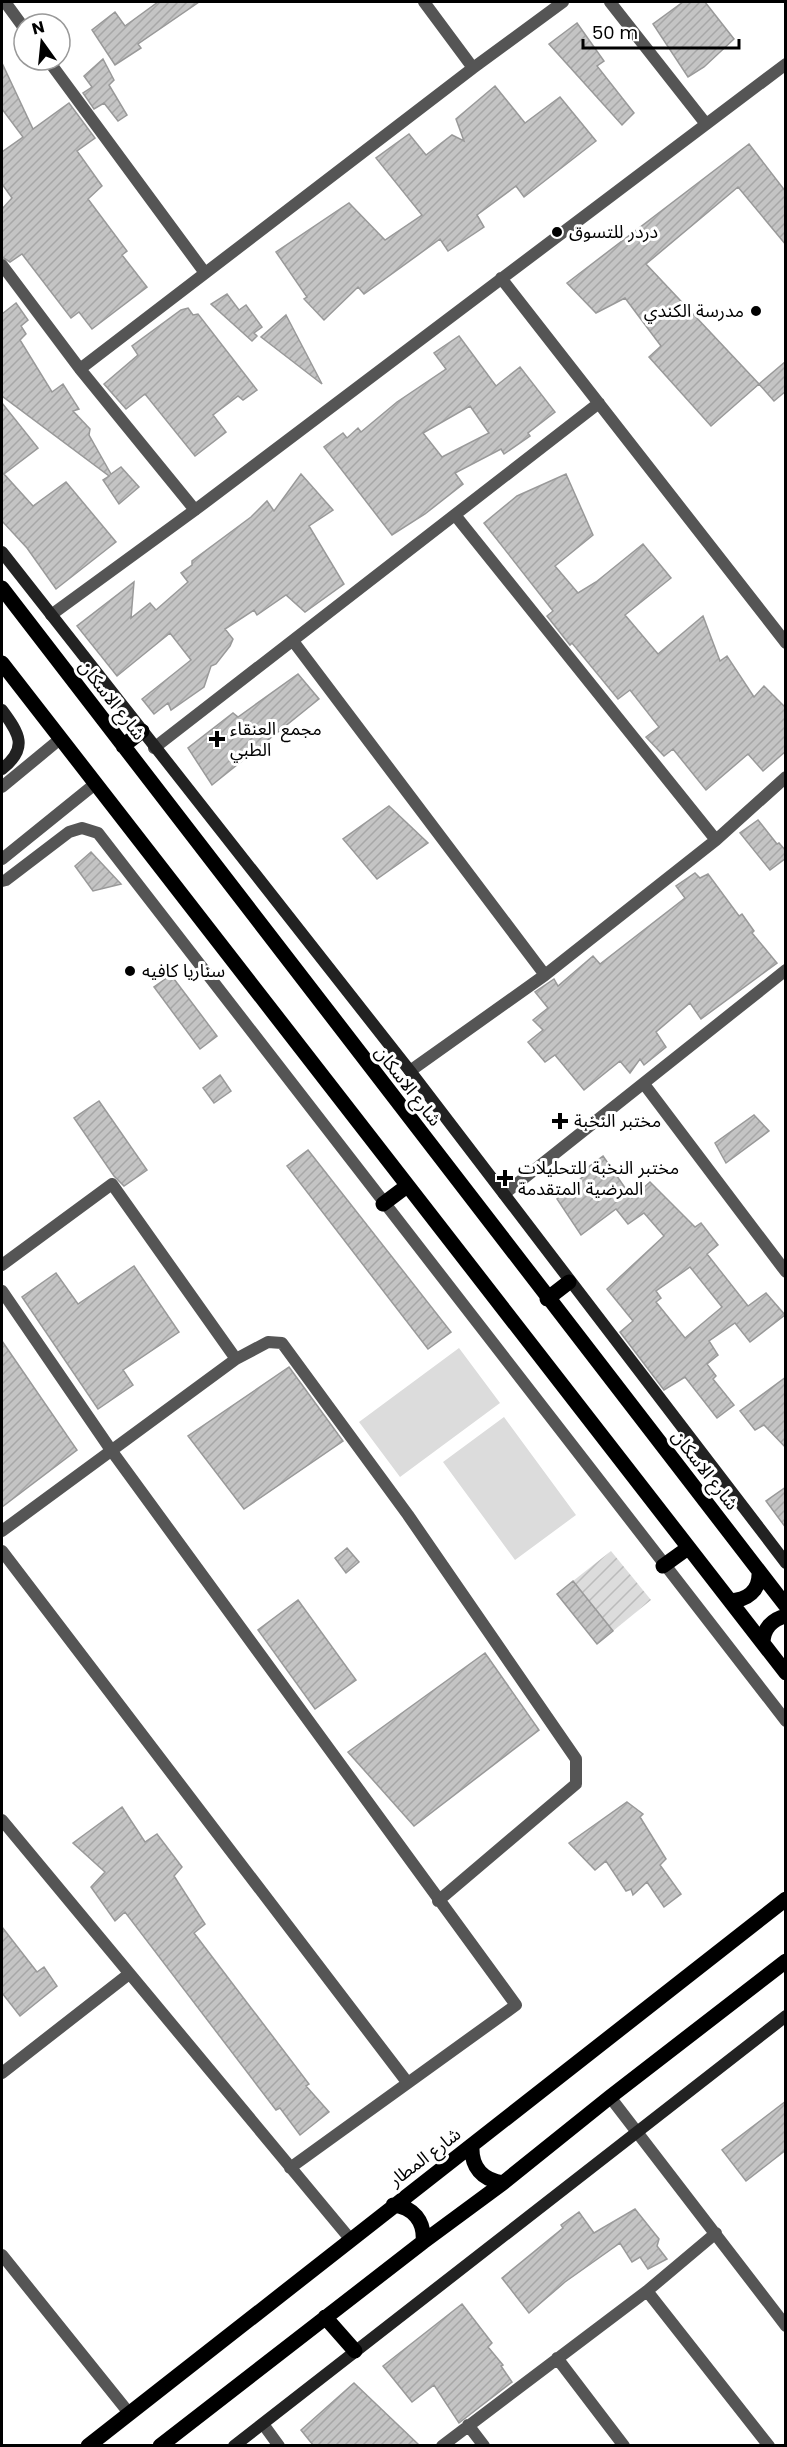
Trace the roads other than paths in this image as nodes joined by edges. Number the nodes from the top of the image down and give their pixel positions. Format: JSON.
{"nodes":[{"id":1,"x":424,"y":2,"type":"edge"},
{"id":2,"x":563,"y":2,"type":"edge"},
{"id":3,"x":610,"y":2,"type":"edge"},
{"id":4,"x":786,"y":64,"type":"edge"},
{"id":5,"x":473,"y":68,"type":"junction"},
{"id":6,"x":57,"y":72,"type":"edge"},
{"id":7,"x":706,"y":124,"type":"junction"},
{"id":8,"x":2,"y":265,"type":"edge"},
{"id":9,"x":205,"y":273,"type":"junction"},
{"id":10,"x":501,"y":278,"type":"junction"},
{"id":11,"x":80,"y":369,"type":"junction"},
{"id":12,"x":599,"y":403,"type":"junction"},
{"id":13,"x":195,"y":510,"type":"junction"},
{"id":14,"x":455,"y":515,"type":"junction"},
{"id":15,"x":2,"y":552,"type":"edge"},
{"id":16,"x":2,"y":588,"type":"edge"},
{"id":17,"x":51,"y":615,"type":"junction"},
{"id":18,"x":293,"y":641,"type":"junction"},
{"id":19,"x":786,"y":643,"type":"edge"},
{"id":20,"x":2,"y":663,"type":"edge"},
{"id":21,"x":2,"y":710,"type":"edge"},
{"id":22,"x":142,"y":732,"type":"junction"},
{"id":23,"x":60,"y":739,"type":"junction"},
{"id":24,"x":123,"y":746,"type":"junction"},
{"id":25,"x":154,"y":748,"type":"junction"},
{"id":26,"x":2,"y":769,"type":"edge"},
{"id":27,"x":786,"y":777,"type":"edge"},
{"id":28,"x":95,"y":784,"type":"junction"},
{"id":29,"x":2,"y":787,"type":"edge"},
{"id":30,"x":716,"y":840,"type":"junction"},
{"id":31,"x":2,"y":859,"type":"edge"},
{"id":32,"x":2,"y":881,"type":"edge"},
{"id":33,"x":786,"y":970,"type":"edge"},
{"id":34,"x":545,"y":975,"type":"junction"},
{"id":35,"x":410,"y":1071,"type":"junction"},
{"id":36,"x":644,"y":1084,"type":"junction"},
{"id":37,"x":407,"y":1186,"type":"junction"},
{"id":38,"x":504,"y":1194,"type":"junction"},
{"id":39,"x":383,"y":1204,"type":"junction"},
{"id":40,"x":2,"y":1265,"type":"edge"},
{"id":41,"x":786,"y":1272,"type":"edge"},
{"id":42,"x":569,"y":1282,"type":"junction"},
{"id":43,"x":2,"y":1292,"type":"edge"},
{"id":44,"x":547,"y":1299,"type":"junction"},
{"id":45,"x":236,"y":1359,"type":"junction"},
{"id":46,"x":111,"y":1450,"type":"junction"},
{"id":47,"x":2,"y":1531,"type":"edge"},
{"id":48,"x":688,"y":1548,"type":"junction"},
{"id":49,"x":2,"y":1551,"type":"edge"},
{"id":50,"x":786,"y":1563,"type":"edge"},
{"id":51,"x":663,"y":1566,"type":"junction"},
{"id":52,"x":759,"y":1572,"type":"junction"},
{"id":53,"x":730,"y":1601,"type":"junction"},
{"id":54,"x":786,"y":1606,"type":"edge"},
{"id":55,"x":786,"y":1616,"type":"edge"},
{"id":56,"x":763,"y":1643,"type":"junction"},
{"id":57,"x":786,"y":1673,"type":"edge"},
{"id":58,"x":786,"y":1721,"type":"edge"},
{"id":59,"x":2,"y":1820,"type":"edge"},
{"id":60,"x":786,"y":1899,"type":"edge"},
{"id":61,"x":438,"y":1901,"type":"junction"},
{"id":62,"x":784,"y":1965,"type":"edge"},
{"id":63,"x":129,"y":1974,"type":"junction"},
{"id":64,"x":786,"y":2016,"type":"edge"},
{"id":65,"x":2,"y":2073,"type":"edge"},
{"id":66,"x":407,"y":2082,"type":"junction"},
{"id":67,"x":610,"y":2097,"type":"junction"},
{"id":68,"x":636,"y":2131,"type":"junction"},
{"id":69,"x":472,"y":2146,"type":"junction"},
{"id":70,"x":290,"y":2168,"type":"junction"},
{"id":71,"x":502,"y":2183,"type":"junction"},
{"id":72,"x":393,"y":2205,"type":"junction"},
{"id":73,"x":716,"y":2233,"type":"junction"},
{"id":74,"x":351,"y":2240,"type":"junction"},
{"id":75,"x":423,"y":2241,"type":"junction"},
{"id":76,"x":2,"y":2254,"type":"edge"},
{"id":77,"x":647,"y":2291,"type":"junction"},
{"id":78,"x":325,"y":2318,"type":"junction"},
{"id":79,"x":786,"y":2326,"type":"edge"},
{"id":80,"x":355,"y":2351,"type":"junction"},
{"id":81,"x":557,"y":2358,"type":"junction"},
{"id":82,"x":129,"y":2413,"type":"junction"},
{"id":83,"x":262,"y":2424,"type":"junction"},
{"id":84,"x":468,"y":2425,"type":"junction"},
{"id":85,"x":88,"y":2445,"type":"edge"},
{"id":86,"x":160,"y":2445,"type":"edge"},
{"id":87,"x":234,"y":2445,"type":"edge"},
{"id":88,"x":279,"y":2445,"type":"edge"},
{"id":89,"x":442,"y":2445,"type":"edge"},
{"id":90,"x":484,"y":2445,"type":"edge"},
{"id":91,"x":624,"y":2445,"type":"edge"},
{"id":92,"x":769,"y":2445,"type":"edge"}],
"edges":[{"from":1,"to":5,"type":"street"},
{"from":2,"to":5,"type":"street"},
{"from":3,"to":7,"type":"street"},
{"from":4,"to":7,"type":"street"},
{"from":5,"to":9,"type":"street"},
{"from":6,"to":9,"type":"street"},
{"from":7,"to":10,"type":"street"},
{"from":8,"to":11,"type":"street"},
{"from":9,"to":11,"type":"street"},
{"from":10,"to":12,"type":"street"},
{"from":10,"to":13,"type":"street"},
{"from":11,"to":13,"type":"street"},
{"from":12,"to":14,"type":"street"},
{"from":12,"to":19,"type":"street"},
{"from":13,"to":17,"type":"street"},
{"from":14,"to":18,"type":"street"},
{"from":14,"to":30,"type":"street"},
{"from":15,"to":17,"type":"street"},
{"from":16,"to":24,"type":"main road","name":"شارع الاسكان"},
{"from":17,"to":22,"type":"street"},
{"from":18,"to":25,"type":"street"},
{"from":18,"to":34,"type":"street"},
{"from":20,"to":23,"type":"main road"},
{"from":21,"to":26,"type":"street"},
{"from":22,"to":24,"type":"main road"},
{"from":22,"to":25,"type":"street"},
{"from":23,"to":28,"type":"main road"},
{"from":23,"to":29,"type":"street"},
{"from":24,"to":44,"type":"main road","name":"شارع الاسكان"},
{"from":25,"to":35,"type":"street"},
{"from":27,"to":30,"type":"street"},
{"from":28,"to":31,"type":"street"},
{"from":28,"to":37,"type":"main road"},
{"from":30,"to":34,"type":"street"},
{"from":32,"to":39,"type":"street"},
{"from":33,"to":36,"type":"street"},
{"from":34,"to":35,"type":"street"},
{"from":35,"to":38,"type":"street"},
{"from":36,"to":38,"type":"street"},
{"from":36,"to":41,"type":"street"},
{"from":37,"to":39,"type":"main road"},
{"from":37,"to":48,"type":"main road"},
{"from":38,"to":42,"type":"street"},
{"from":39,"to":51,"type":"street"},
{"from":40,"to":45,"type":"street"},
{"from":42,"to":44,"type":"main road"},
{"from":42,"to":50,"type":"street"},
{"from":43,"to":46,"type":"street"},
{"from":44,"to":52,"type":"main road","name":"شارع الاسكان"},
{"from":45,"to":46,"type":"street"},
{"from":45,"to":61,"type":"street"},
{"from":46,"to":47,"type":"street"},
{"from":46,"to":61,"type":"street"},
{"from":48,"to":51,"type":"main road"},
{"from":48,"to":53,"type":"main road"},
{"from":49,"to":66,"type":"street"},
{"from":51,"to":58,"type":"street"},
{"from":52,"to":53,"type":"main road"},
{"from":52,"to":54,"type":"main road","name":"شارع الاسكان"},
{"from":53,"to":56,"type":"main road"},
{"from":55,"to":56,"type":"main road"},
{"from":56,"to":57,"type":"main road"},
{"from":59,"to":63,"type":"street"},
{"from":60,"to":69,"type":"main road","name":"شارع المطار"},
{"from":61,"to":66,"type":"street"},
{"from":62,"to":67,"type":"main road"},
{"from":63,"to":65,"type":"street"},
{"from":63,"to":70,"type":"street"},
{"from":64,"to":68,"type":"street"},
{"from":66,"to":70,"type":"street"},
{"from":67,"to":68,"type":"street"},
{"from":67,"to":71,"type":"main road"},
{"from":68,"to":73,"type":"street"},
{"from":68,"to":80,"type":"street"},
{"from":69,"to":71,"type":"main road"},
{"from":69,"to":72,"type":"main road","name":"شارع المطار"},
{"from":70,"to":74,"type":"street"},
{"from":71,"to":75,"type":"main road"},
{"from":72,"to":74,"type":"main road","name":"شارع المطار"},
{"from":72,"to":75,"type":"main road"},
{"from":73,"to":77,"type":"street"},
{"from":73,"to":79,"type":"street"},
{"from":74,"to":82,"type":"main road","name":"شارع المطار"},
{"from":75,"to":78,"type":"main road"},
{"from":76,"to":82,"type":"street"},
{"from":77,"to":81,"type":"street"},
{"from":77,"to":92,"type":"street"},
{"from":78,"to":80,"type":"main road"},
{"from":78,"to":86,"type":"main road"},
{"from":80,"to":83,"type":"street"},
{"from":81,"to":84,"type":"street"},
{"from":81,"to":91,"type":"street"},
{"from":82,"to":85,"type":"main road","name":"شارع المطار"},
{"from":83,"to":87,"type":"street"},
{"from":83,"to":88,"type":"street"},
{"from":84,"to":89,"type":"street"},
{"from":84,"to":90,"type":"street"}]}
